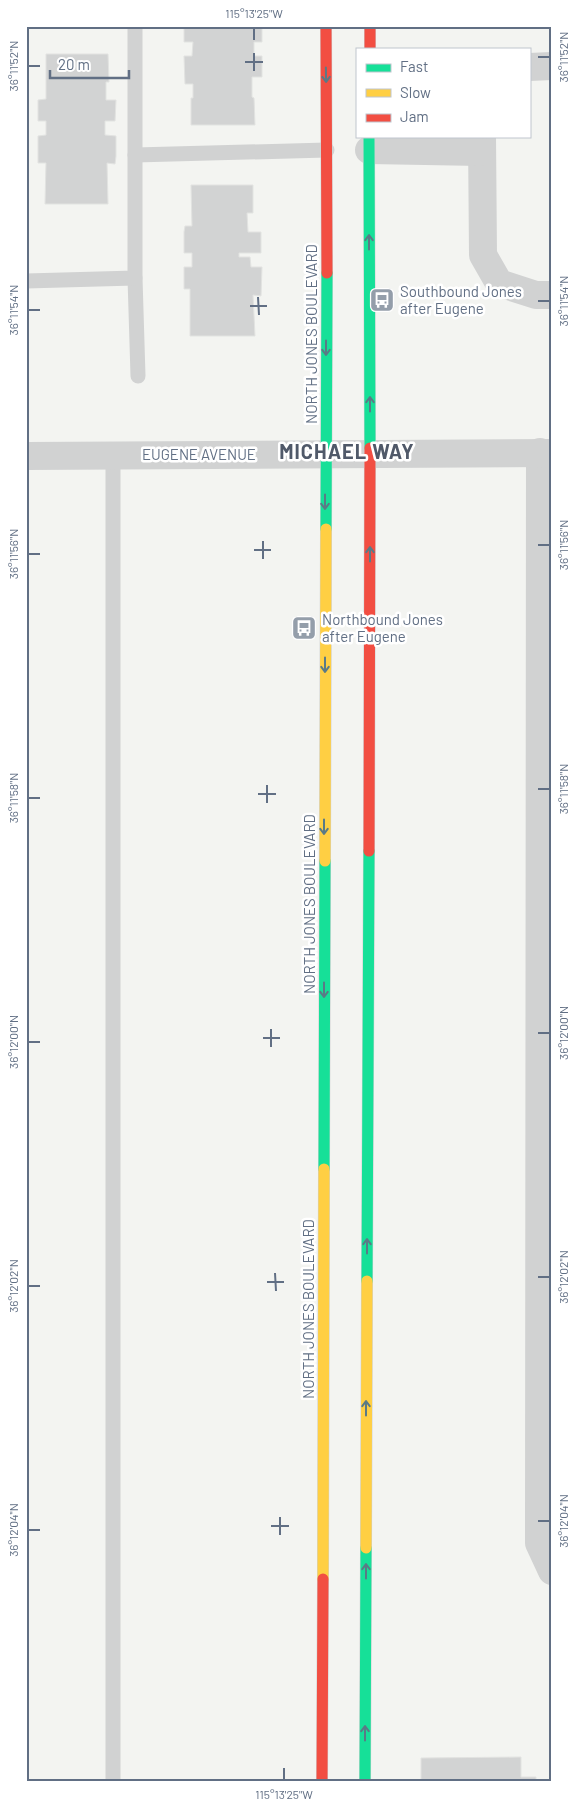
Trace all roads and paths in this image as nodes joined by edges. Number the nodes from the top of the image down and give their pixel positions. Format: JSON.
{"nodes":[{"id":1,"x":135,"y":26,"type":"edge"},
{"id":2,"x":326,"y":26,"type":"edge"},
{"id":3,"x":370,"y":26,"type":"edge"},
{"id":4,"x":370,"y":48,"type":"edge"},
{"id":5,"x":552,"y":66,"type":"edge"},
{"id":6,"x":530,"y":68,"type":"edge"},
{"id":7,"x":369,"y":143,"type":"edge"},
{"id":8,"x":481,"y":144,"type":"edge"},
{"id":9,"x":327,"y":150,"type":"junction"},
{"id":10,"x":135,"y":154,"type":"junction"},
{"id":11,"x":135,"y":278,"type":"junction"},
{"id":12,"x":26,"y":281,"type":"edge"},
{"id":13,"x":552,"y":295,"type":"edge"},
{"id":14,"x":138,"y":376,"type":"dead end"},
{"id":15,"x":370,"y":453,"type":"junction"},
{"id":16,"x":546,"y":453,"type":"edge"},
{"id":17,"x":112,"y":454,"type":"junction"},
{"id":18,"x":326,"y":454,"type":"junction"},
{"id":19,"x":26,"y":456,"type":"edge"},
{"id":20,"x":546,"y":767,"type":"edge"},
{"id":21,"x":551,"y":1571,"type":"edge"},
{"id":22,"x":113,"y":1782,"type":"edge"},
{"id":23,"x":322,"y":1782,"type":"edge"},
{"id":24,"x":365,"y":1782,"type":"edge"}],
"edges":[{"from":1,"to":10,"type":"lane"},
{"from":2,"to":9,"type":"main road","name":"NORTH JONES BOULEVARD","one_way":true},
{"from":3,"to":4,"type":"main road"},
{"from":5,"to":6,"type":"street"},
{"from":7,"to":8,"type":"street"},
{"from":15,"to":7,"type":"main road","one_way":true},
{"from":8,"to":13,"type":"street"},
{"from":9,"to":10,"type":"lane"},
{"from":9,"to":18,"type":"main road","name":"NORTH JONES BOULEVARD","one_way":true},
{"from":10,"to":11,"type":"lane"},
{"from":11,"to":12,"type":"lane"},
{"from":11,"to":14,"type":"lane"},
{"from":15,"to":16,"type":"street","name":"EUGENE AVENUE"},
{"from":15,"to":18,"type":"street","name":"EUGENE AVENUE"},
{"from":24,"to":15,"type":"main road","one_way":true},
{"from":16,"to":20,"type":"street"},
{"from":17,"to":18,"type":"street","name":"EUGENE AVENUE"},
{"from":17,"to":19,"type":"street","name":"EUGENE AVENUE"},
{"from":17,"to":22,"type":"lane"},
{"from":18,"to":23,"type":"main road","name":"NORTH JONES BOULEVARD","one_way":true},
{"from":20,"to":21,"type":"street"}]}
